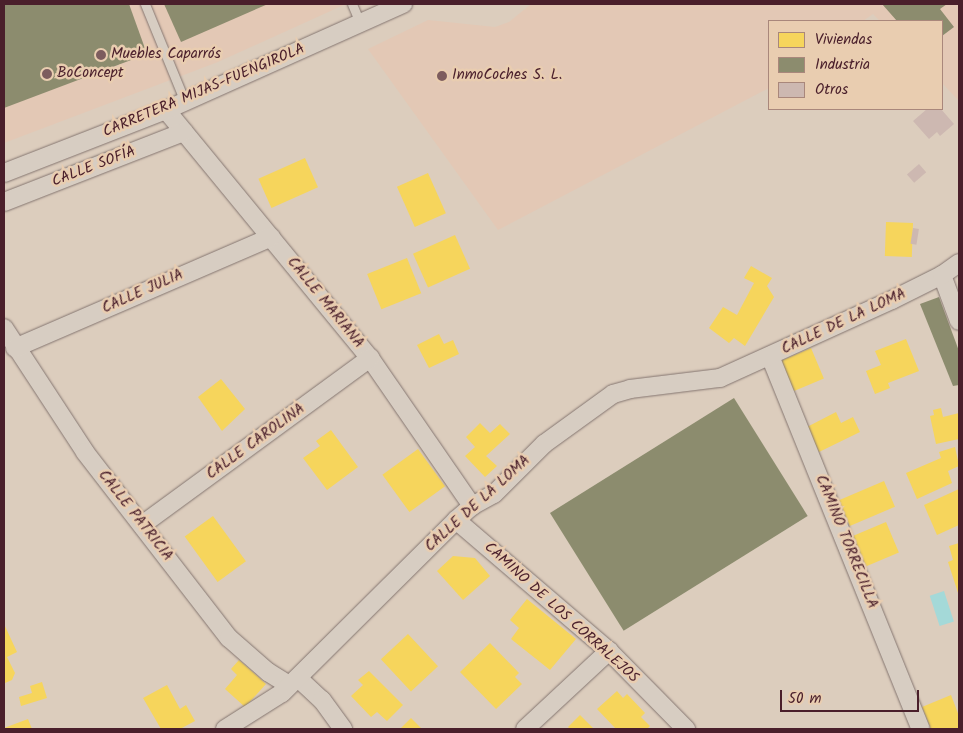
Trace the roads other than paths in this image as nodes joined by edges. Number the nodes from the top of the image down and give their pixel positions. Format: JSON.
{"nodes":[{"id":1,"x":145,"y":4,"type":"edge"},
{"id":2,"x":352,"y":4,"type":"edge"},
{"id":3,"x":403,"y":4,"type":"edge"},
{"id":4,"x":360,"y":23,"type":"junction"},
{"id":5,"x":185,"y":102,"type":"junction"},
{"id":6,"x":166,"y":110,"type":"junction"},
{"id":7,"x":184,"y":132,"type":"junction"},
{"id":8,"x":4,"y":174,"type":"edge"},
{"id":9,"x":4,"y":202,"type":"edge"},
{"id":10,"x":271,"y":237,"type":"junction"},
{"id":11,"x":959,"y":263,"type":"edge"},
{"id":12,"x":942,"y":275,"type":"junction"},
{"id":13,"x":959,"y":321,"type":"edge"},
{"id":14,"x":4,"y":328,"type":"edge"},
{"id":15,"x":15,"y":348,"type":"junction"},
{"id":16,"x":770,"y":356,"type":"junction"},
{"id":17,"x":370,"y":358,"type":"junction"},
{"id":18,"x":472,"y":506,"type":"junction"},
{"id":19,"x":456,"y":520,"type":"junction"},
{"id":20,"x":142,"y":525,"type":"junction"},
{"id":21,"x":609,"y":651,"type":"junction"},
{"id":22,"x":293,"y":681,"type":"junction"},
{"id":23,"x":225,"y":729,"type":"edge"},
{"id":24,"x":343,"y":729,"type":"edge"},
{"id":25,"x":525,"y":729,"type":"edge"},
{"id":26,"x":686,"y":729,"type":"edge"},
{"id":27,"x":921,"y":729,"type":"edge"}],
"edges":[{"from":1,"to":5,"type":"lane"},
{"from":2,"to":4,"type":"lane"},
{"from":3,"to":4,"type":"street","name":"CARRETERA MIJAS-FUENGIROLA"},
{"from":4,"to":5,"type":"street","name":"CARRETERA MIJAS-FUENGIROLA"},
{"from":5,"to":6,"type":"street","name":"CARRETERA MIJAS-FUENGIROLA"},
{"from":6,"to":7,"type":"street","name":"CALLE MARIANA"},
{"from":6,"to":8,"type":"street","name":"CARRETERA MIJAS-FUENGIROLA"},
{"from":7,"to":9,"type":"street","name":"CALLE SOFÍA"},
{"from":7,"to":10,"type":"street","name":"CALLE MARIANA"},
{"from":10,"to":15,"type":"street","name":"CALLE JULIA"},
{"from":10,"to":17,"type":"street","name":"CALLE MARIANA"},
{"from":11,"to":12,"type":"street","name":"CALLE DE LA LOMA"},
{"from":12,"to":13,"type":"street"},
{"from":12,"to":16,"type":"street","name":"CALLE DE LA LOMA"},
{"from":14,"to":15,"type":"street","name":"CALLE PATRICIA"},
{"from":15,"to":20,"type":"street","name":"CALLE PATRICIA"},
{"from":16,"to":18,"type":"street","name":"CALLE DE LA LOMA"},
{"from":16,"to":27,"type":"street","name":"CAMINO TORRECILLA"},
{"from":17,"to":18,"type":"street","name":"CALLE MARIANA"},
{"from":17,"to":20,"type":"street","name":"CALLE CAROLINA"},
{"from":18,"to":19,"type":"street","name":"CALLE DE LA LOMA"},
{"from":19,"to":21,"type":"street","name":"CAMINO DE LOS CORRALEJOS"},
{"from":19,"to":22,"type":"street","name":"CALLE DE LA LOMA"},
{"from":20,"to":22,"type":"street","name":"CALLE PATRICIA"},
{"from":21,"to":25,"type":"street"},
{"from":21,"to":26,"type":"street","name":"CAMINO DE LOS CORRALEJOS"},
{"from":22,"to":23,"type":"street","name":"CALLE DE LA LOMA"},
{"from":22,"to":24,"type":"street","name":"CALLE PATRICIA"}]}
